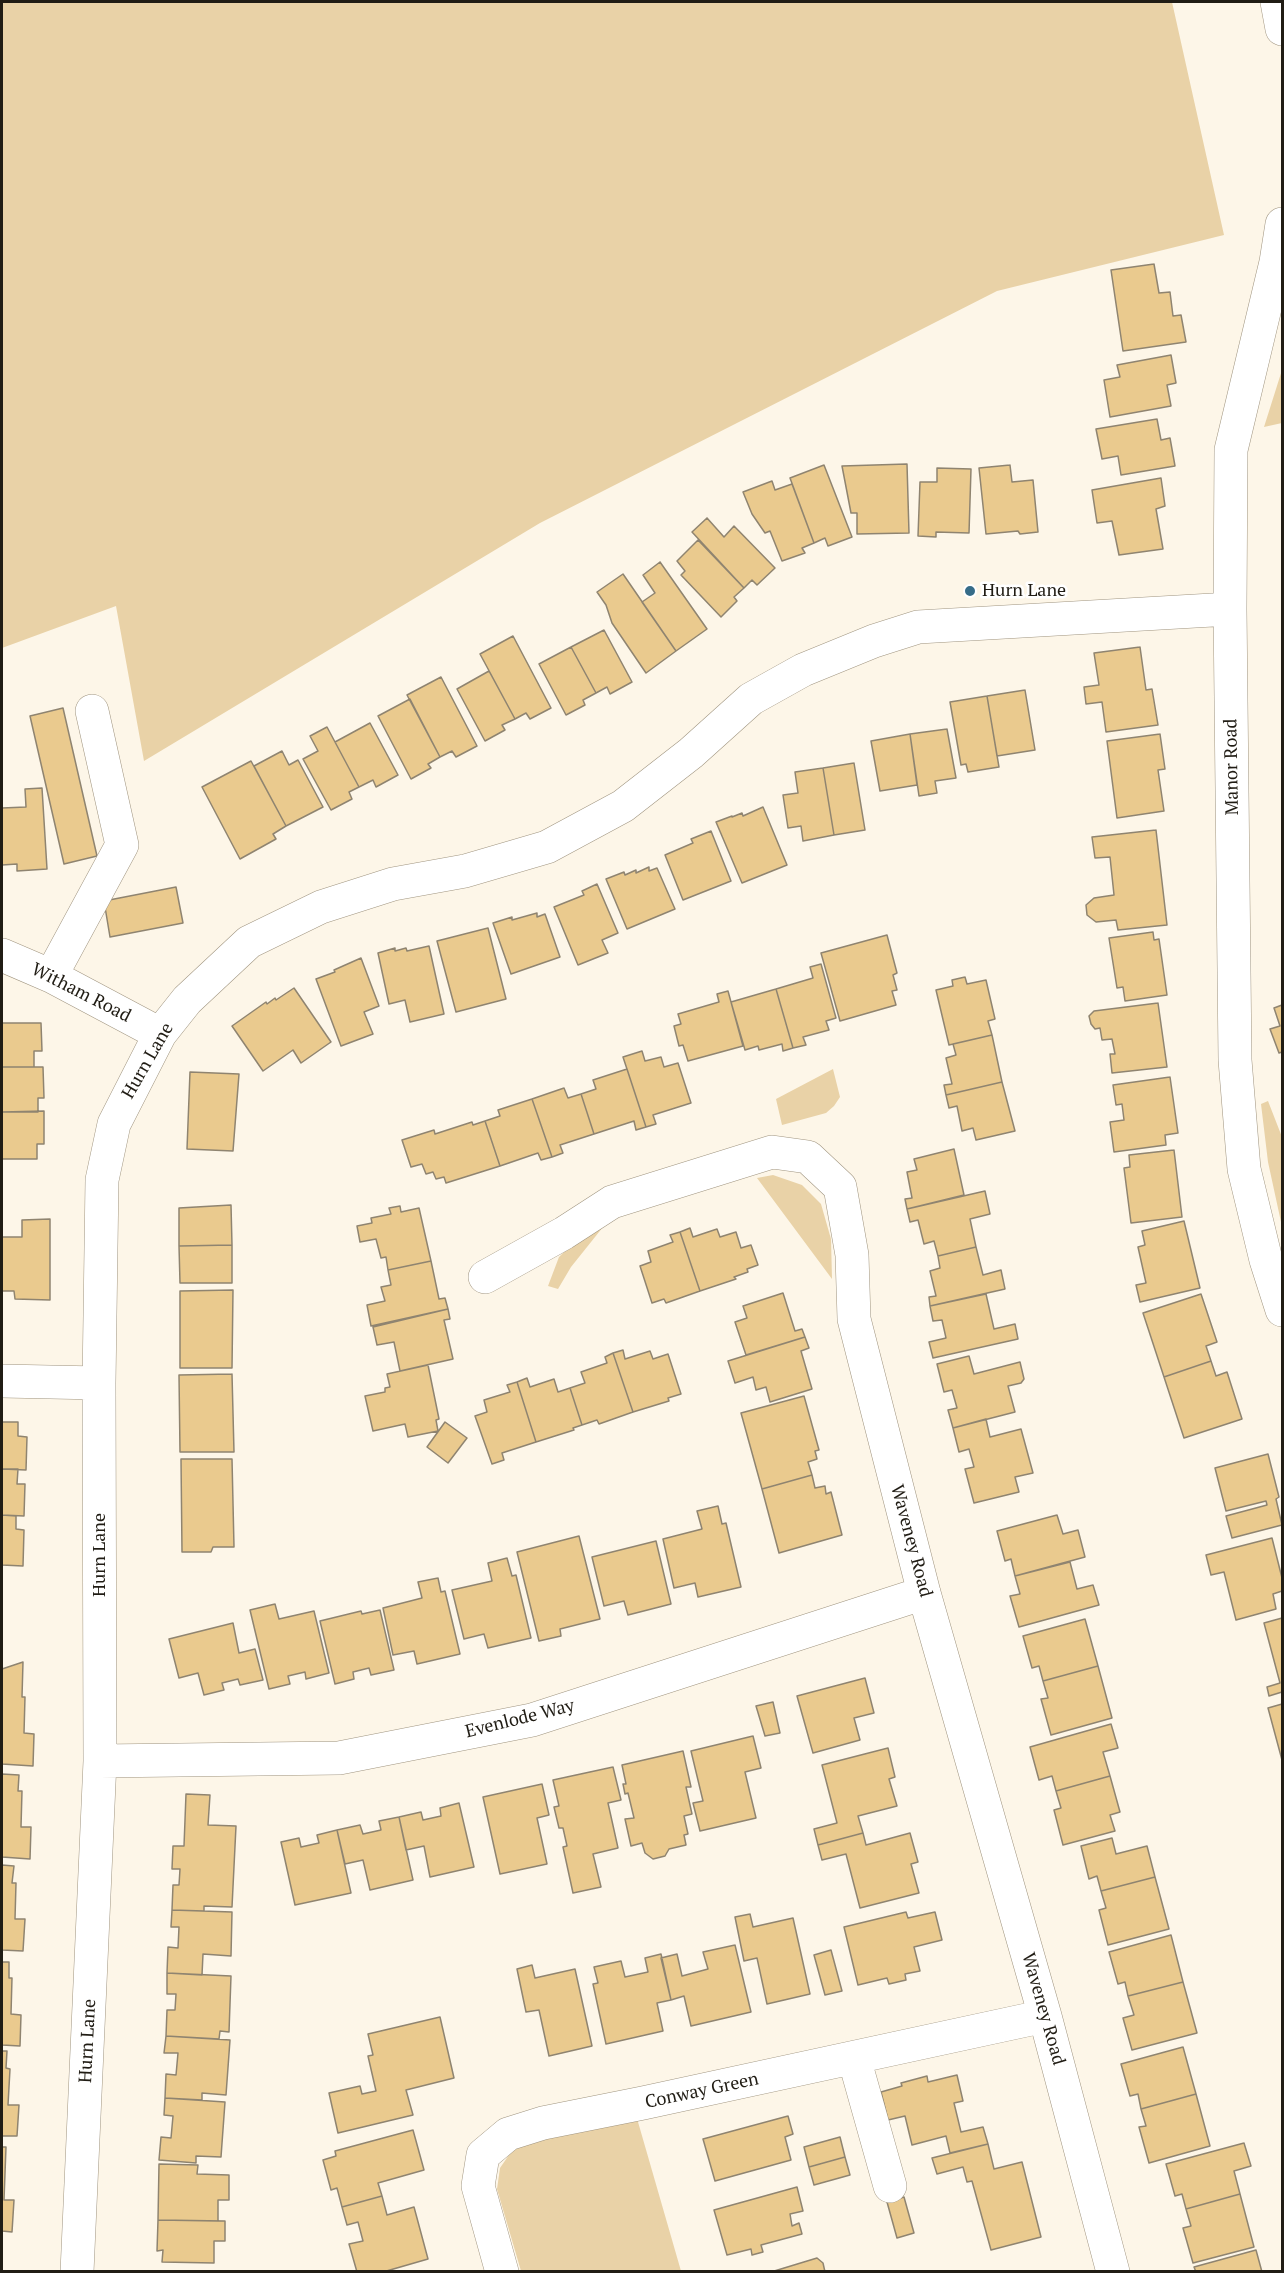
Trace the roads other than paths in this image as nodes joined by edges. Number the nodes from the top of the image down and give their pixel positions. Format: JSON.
{"nodes":[{"id":1,"x":1277,"y":2,"type":"edge"},
{"id":2,"x":1282,"y":29,"type":"edge"},
{"id":3,"x":1282,"y":224,"type":"edge"},
{"id":4,"x":1230,"y":609,"type":"junction"},
{"id":5,"x":92,"y":711,"type":"dead end"},
{"id":6,"x":2,"y":955,"type":"edge"},
{"id":7,"x":51,"y":976,"type":"junction"},
{"id":8,"x":160,"y":1034,"type":"junction"},
{"id":9,"x":485,"y":1277,"type":"dead end"},
{"id":10,"x":1282,"y":1310,"type":"edge"},
{"id":11,"x":2,"y":1381,"type":"edge"},
{"id":12,"x":99,"y":1383,"type":"junction"},
{"id":13,"x":924,"y":1593,"type":"junction"},
{"id":14,"x":100,"y":1761,"type":"junction"},
{"id":15,"x":1045,"y":2016,"type":"junction"},
{"id":16,"x":854,"y":2058,"type":"junction"},
{"id":17,"x":890,"y":2186,"type":"dead end"},
{"id":18,"x":77,"y":2271,"type":"edge"},
{"id":19,"x":502,"y":2271,"type":"edge"},
{"id":20,"x":1113,"y":2271,"type":"edge"}],
"edges":[{"from":1,"to":2,"type":"street"},
{"from":3,"to":4,"type":"street","name":"Manor Road"},
{"from":4,"to":8,"type":"street","name":"Hurn Lane"},
{"from":4,"to":10,"type":"street","name":"Manor Road"},
{"from":5,"to":7,"type":"street"},
{"from":6,"to":7,"type":"street","name":"Witham Road"},
{"from":7,"to":8,"type":"street","name":"Witham Road"},
{"from":8,"to":12,"type":"street","name":"Hurn Lane"},
{"from":9,"to":13,"type":"street","name":"Waveney Road"},
{"from":11,"to":12,"type":"street"},
{"from":12,"to":14,"type":"street","name":"Hurn Lane"},
{"from":13,"to":14,"type":"street","name":"Evenlode Way"},
{"from":13,"to":15,"type":"street","name":"Waveney Road"},
{"from":14,"to":18,"type":"street","name":"Hurn Lane"},
{"from":15,"to":16,"type":"street","name":"Conway Green"},
{"from":15,"to":20,"type":"street","name":"Waveney Road"},
{"from":16,"to":17,"type":"street"},
{"from":16,"to":19,"type":"street","name":"Conway Green"}]}
